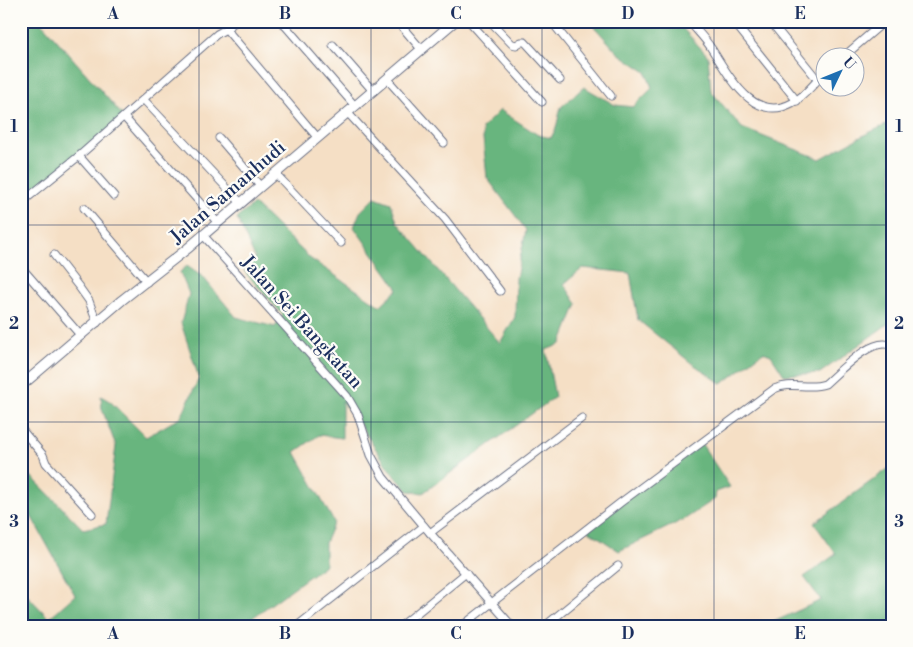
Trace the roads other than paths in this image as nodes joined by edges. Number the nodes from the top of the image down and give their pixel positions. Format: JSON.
{"nodes":[{"id":1,"x":281,"y":21,"type":"edge"},
{"id":2,"x":397,"y":21,"type":"edge"},
{"id":3,"x":455,"y":21,"type":"edge"},
{"id":4,"x":469,"y":21,"type":"edge"},
{"id":5,"x":490,"y":21,"type":"edge"},
{"id":6,"x":551,"y":21,"type":"edge"},
{"id":7,"x":689,"y":21,"type":"edge"},
{"id":8,"x":733,"y":21,"type":"edge"},
{"id":9,"x":770,"y":21,"type":"edge"},
{"id":10,"x":885,"y":21,"type":"edge"},
{"id":11,"x":235,"y":22,"type":"edge"},
{"id":12,"x":226,"y":29,"type":"junction"},
{"id":13,"x":333,"y":45,"type":"dead end"},
{"id":14,"x":854,"y":48,"type":"edge"},
{"id":15,"x":421,"y":49,"type":"junction"},
{"id":16,"x":816,"y":78,"type":"edge"},
{"id":17,"x":387,"y":79,"type":"junction"},
{"id":18,"x":560,"y":80,"type":"dead end"},
{"id":19,"x":816,"y":81,"type":"edge"},
{"id":20,"x":373,"y":91,"type":"junction"},
{"id":21,"x":611,"y":96,"type":"dead end"},
{"id":22,"x":144,"y":100,"type":"junction"},
{"id":23,"x":796,"y":101,"type":"junction"},
{"id":24,"x":542,"y":102,"type":"dead end"},
{"id":25,"x":355,"y":106,"type":"junction"},
{"id":26,"x":347,"y":112,"type":"junction"},
{"id":27,"x":124,"y":116,"type":"junction"},
{"id":28,"x":317,"y":137,"type":"junction"},
{"id":29,"x":219,"y":138,"type":"dead end"},
{"id":30,"x":444,"y":143,"type":"dead end"},
{"id":31,"x":79,"y":156,"type":"junction"},
{"id":32,"x":276,"y":173,"type":"junction"},
{"id":33,"x":260,"y":186,"type":"junction"},
{"id":34,"x":114,"y":196,"type":"dead end"},
{"id":35,"x":21,"y":202,"type":"edge"},
{"id":36,"x":241,"y":203,"type":"junction"},
{"id":37,"x":84,"y":208,"type":"dead end"},
{"id":38,"x":218,"y":223,"type":"junction"},
{"id":39,"x":203,"y":235,"type":"junction"},
{"id":40,"x":341,"y":243,"type":"dead end"},
{"id":41,"x":54,"y":255,"type":"dead end"},
{"id":42,"x":21,"y":266,"type":"edge"},
{"id":43,"x":147,"y":282,"type":"junction"},
{"id":44,"x":500,"y":291,"type":"dead end"},
{"id":45,"x":97,"y":323,"type":"junction"},
{"id":46,"x":81,"y":336,"type":"junction"},
{"id":47,"x":892,"y":346,"type":"edge"},
{"id":48,"x":21,"y":371,"type":"edge"},
{"id":49,"x":29,"y":380,"type":"junction"},
{"id":50,"x":21,"y":386,"type":"edge"},
{"id":51,"x":582,"y":418,"type":"dead end"},
{"id":52,"x":21,"y":429,"type":"edge"},
{"id":53,"x":92,"y":514,"type":"dead end"},
{"id":54,"x":424,"y":526,"type":"junction"},
{"id":55,"x":430,"y":533,"type":"junction"},
{"id":56,"x":618,"y":566,"type":"dead end"},
{"id":57,"x":466,"y":573,"type":"junction"},
{"id":58,"x":491,"y":602,"type":"junction"},
{"id":59,"x":297,"y":626,"type":"edge"},
{"id":60,"x":401,"y":626,"type":"edge"},
{"id":61,"x":462,"y":626,"type":"edge"},
{"id":62,"x":512,"y":626,"type":"edge"},
{"id":63,"x":545,"y":626,"type":"edge"}],
"edges":[{"from":1,"to":25,"type":"street"},
{"from":2,"to":15,"type":"street"},
{"from":3,"to":15,"type":"street","name":"Jalan Samanhudi"},
{"from":4,"to":24,"type":"street"},
{"from":5,"to":18,"type":"street"},
{"from":6,"to":21,"type":"street"},
{"from":7,"to":23,"type":"street"},
{"from":8,"to":23,"type":"street"},
{"from":9,"to":16,"type":"street"},
{"from":10,"to":14,"type":"street"},
{"from":11,"to":12,"type":"street"},
{"from":12,"to":22,"type":"street"},
{"from":12,"to":28,"type":"street"},
{"from":13,"to":20,"type":"street"},
{"from":15,"to":17,"type":"street","name":"Jalan Samanhudi"},
{"from":17,"to":20,"type":"street","name":"Jalan Samanhudi"},
{"from":17,"to":30,"type":"street"},
{"from":19,"to":23,"type":"street"},
{"from":20,"to":25,"type":"street","name":"Jalan Samanhudi"},
{"from":22,"to":27,"type":"street"},
{"from":22,"to":36,"type":"street"},
{"from":25,"to":26,"type":"street","name":"Jalan Samanhudi"},
{"from":26,"to":28,"type":"street","name":"Jalan Samanhudi"},
{"from":26,"to":44,"type":"street"},
{"from":27,"to":31,"type":"street"},
{"from":27,"to":38,"type":"street"},
{"from":28,"to":32,"type":"street","name":"Jalan Samanhudi"},
{"from":29,"to":33,"type":"street"},
{"from":31,"to":34,"type":"street"},
{"from":31,"to":35,"type":"street"},
{"from":32,"to":33,"type":"street","name":"Jalan Samanhudi"},
{"from":32,"to":40,"type":"street"},
{"from":33,"to":36,"type":"street","name":"Jalan Samanhudi"},
{"from":36,"to":38,"type":"street","name":"Jalan Samanhudi"},
{"from":37,"to":43,"type":"street"},
{"from":38,"to":39,"type":"street","name":"Jalan Samanhudi"},
{"from":39,"to":43,"type":"street","name":"Jalan Samanhudi"},
{"from":39,"to":54,"type":"street","name":"Jalan Sei Bangkatan"},
{"from":41,"to":45,"type":"street"},
{"from":42,"to":46,"type":"street"},
{"from":43,"to":45,"type":"street","name":"Jalan Samanhudi"},
{"from":45,"to":46,"type":"street","name":"Jalan Samanhudi"},
{"from":46,"to":49,"type":"street","name":"Jalan Samanhudi"},
{"from":47,"to":58,"type":"street"},
{"from":48,"to":49,"type":"street"},
{"from":49,"to":50,"type":"street","name":"Jalan Samanhudi"},
{"from":51,"to":55,"type":"street"},
{"from":52,"to":53,"type":"street"},
{"from":54,"to":55,"type":"street","name":"Jalan Sei Bangkatan"},
{"from":54,"to":59,"type":"street"},
{"from":55,"to":57,"type":"street","name":"Jalan Sei Bangkatan"},
{"from":56,"to":63,"type":"street"},
{"from":57,"to":58,"type":"street","name":"Jalan Sei Bangkatan"},
{"from":57,"to":60,"type":"street"},
{"from":58,"to":61,"type":"street"},
{"from":58,"to":62,"type":"street","name":"Jalan Sei Bangkatan"}]}
